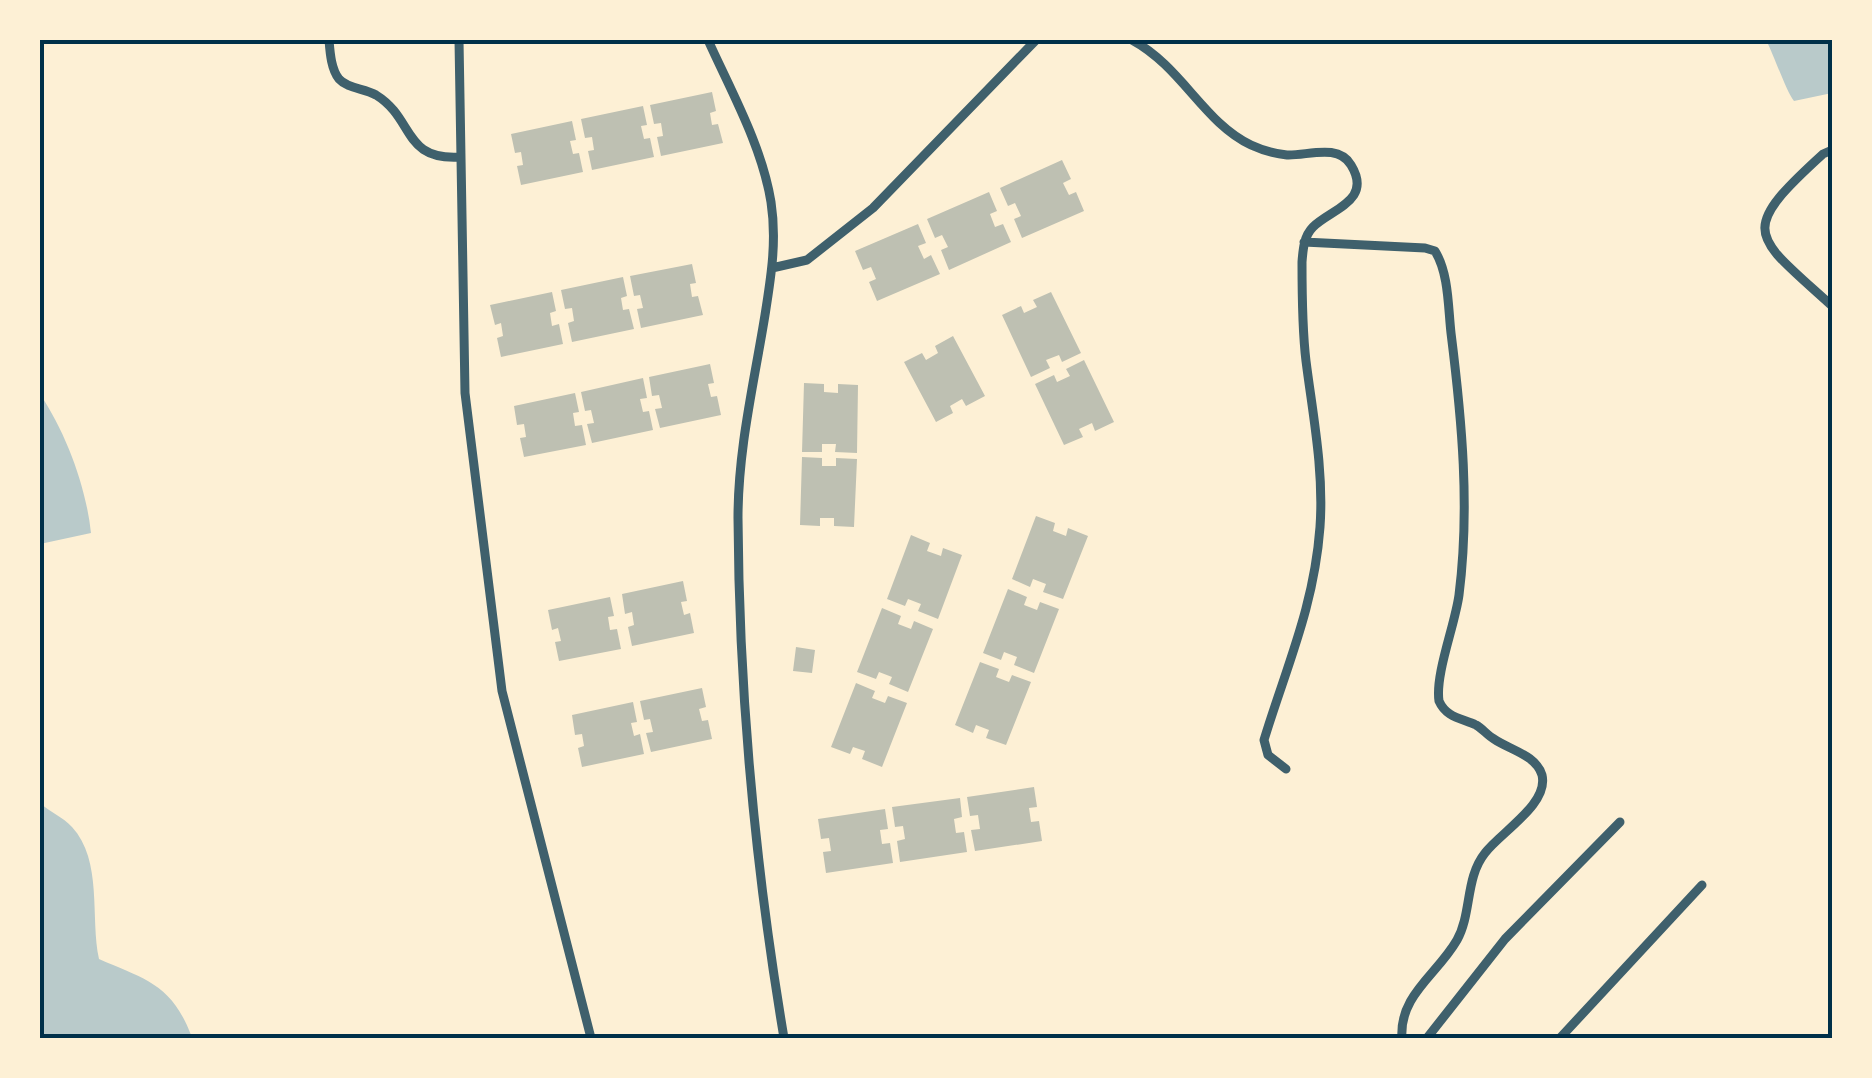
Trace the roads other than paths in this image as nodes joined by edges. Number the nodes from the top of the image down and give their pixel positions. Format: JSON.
{"nodes":[{"id":1,"x":329,"y":40,"type":"edge"},
{"id":2,"x":459,"y":40,"type":"edge"},
{"id":3,"x":708,"y":40,"type":"edge"},
{"id":4,"x":1036,"y":40,"type":"edge"},
{"id":5,"x":1132,"y":40,"type":"edge"},
{"id":6,"x":1832,"y":150,"type":"edge"},
{"id":7,"x":461,"y":157,"type":"junction"},
{"id":8,"x":1304,"y":242,"type":"junction"},
{"id":9,"x":772,"y":268,"type":"junction"},
{"id":10,"x":1832,"y":306,"type":"edge"},
{"id":11,"x":1286,"y":769,"type":"dead end"},
{"id":12,"x":1620,"y":822,"type":"dead end"},
{"id":13,"x":1702,"y":885,"type":"dead end"},
{"id":14,"x":590,"y":1038,"type":"edge"},
{"id":15,"x":784,"y":1038,"type":"edge"},
{"id":16,"x":1402,"y":1038,"type":"edge"},
{"id":17,"x":1427,"y":1038,"type":"edge"},
{"id":18,"x":1560,"y":1038,"type":"edge"}],
"edges":[{"from":1,"to":7,"type":"street"},
{"from":2,"to":7,"type":"street"},
{"from":3,"to":9,"type":"street"},
{"from":4,"to":9,"type":"street"},
{"from":5,"to":8,"type":"street"},
{"from":6,"to":10,"type":"street"},
{"from":7,"to":14,"type":"street"},
{"from":8,"to":11,"type":"street"},
{"from":8,"to":16,"type":"street"},
{"from":9,"to":15,"type":"street"},
{"from":12,"to":17,"type":"street"},
{"from":13,"to":18,"type":"street"}]}
